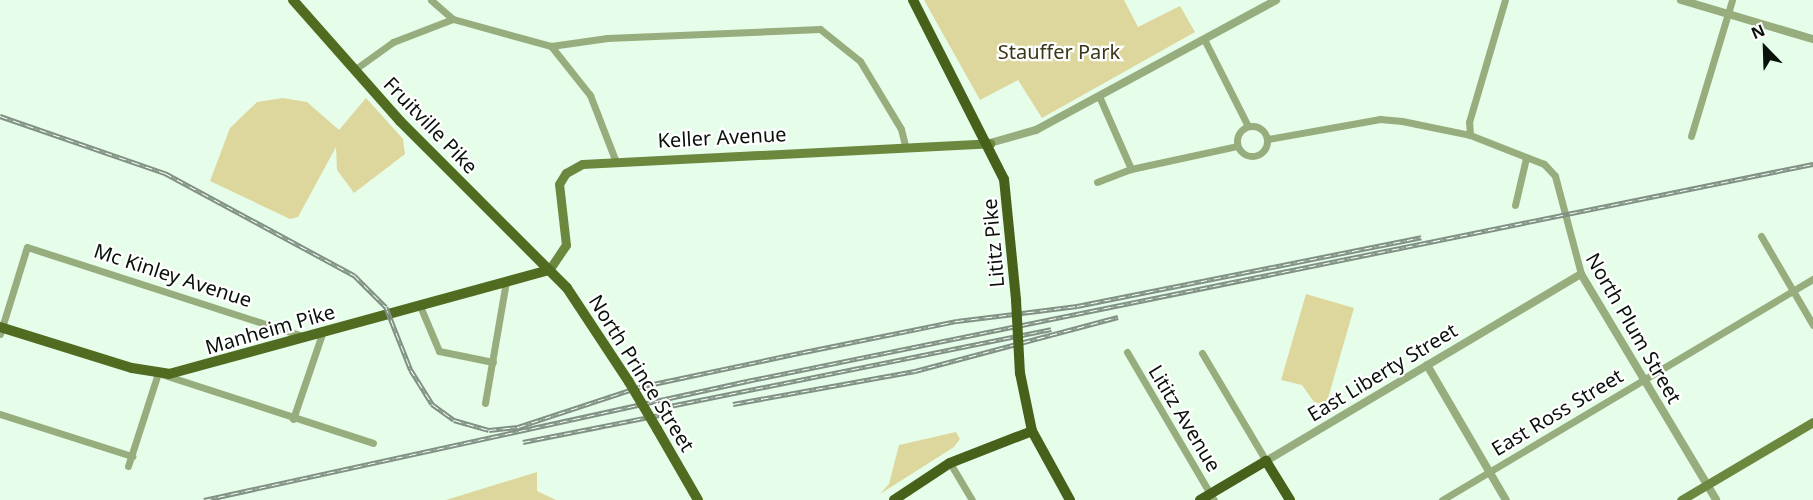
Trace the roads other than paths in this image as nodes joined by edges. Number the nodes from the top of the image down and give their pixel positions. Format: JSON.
{"nodes":[{"id":1,"x":293,"y":0,"type":"edge"},
{"id":2,"x":431,"y":0,"type":"edge"},
{"id":3,"x":914,"y":0,"type":"edge"},
{"id":4,"x":1276,"y":0,"type":"edge"},
{"id":5,"x":1505,"y":0,"type":"edge"},
{"id":6,"x":1681,"y":0,"type":"edge"},
{"id":7,"x":1732,"y":0,"type":"edge"},
{"id":8,"x":1727,"y":14,"type":"junction"},
{"id":9,"x":453,"y":19,"type":"junction"},
{"id":10,"x":1204,"y":39,"type":"junction"},
{"id":11,"x":1813,"y":39,"type":"edge"},
{"id":12,"x":551,"y":46,"type":"junction"},
{"id":13,"x":354,"y":70,"type":"junction"},
{"id":14,"x":1100,"y":96,"type":"junction"},
{"id":15,"x":1248,"y":126,"type":"junction"},
{"id":16,"x":1470,"y":135,"type":"junction"},
{"id":17,"x":1690,"y":136,"type":"dead end"},
{"id":18,"x":1268,"y":139,"type":"junction"},
{"id":19,"x":990,"y":143,"type":"junction"},
{"id":20,"x":905,"y":145,"type":"junction"},
{"id":21,"x":1237,"y":146,"type":"junction"},
{"id":22,"x":1526,"y":158,"type":"junction"},
{"id":23,"x":616,"y":162,"type":"junction"},
{"id":24,"x":1131,"y":169,"type":"junction"},
{"id":25,"x":1097,"y":182,"type":"dead end"},
{"id":26,"x":1515,"y":205,"type":"dead end"},
{"id":27,"x":1761,"y":236,"type":"dead end"},
{"id":28,"x":549,"y":270,"type":"junction"},
{"id":29,"x":1581,"y":274,"type":"junction"},
{"id":30,"x":1813,"y":279,"type":"edge"},
{"id":31,"x":506,"y":281,"type":"junction"},
{"id":32,"x":1792,"y":291,"type":"junction"},
{"id":33,"x":420,"y":306,"type":"junction"},
{"id":34,"x":1813,"y":325,"type":"edge"},
{"id":35,"x":1,"y":330,"type":"edge"},
{"id":36,"x":322,"y":334,"type":"junction"},
{"id":37,"x":308,"y":338,"type":"junction"},
{"id":38,"x":1127,"y":352,"type":"dead end"},
{"id":39,"x":1202,"y":353,"type":"dead end"},
{"id":40,"x":493,"y":362,"type":"junction"},
{"id":41,"x":1427,"y":365,"type":"junction"},
{"id":42,"x":158,"y":373,"type":"junction"},
{"id":43,"x":1644,"y":380,"type":"junction"},
{"id":44,"x":485,"y":403,"type":"dead end"},
{"id":45,"x":0,"y":414,"type":"edge"},
{"id":46,"x":293,"y":419,"type":"junction"},
{"id":47,"x":1813,"y":422,"type":"edge"},
{"id":48,"x":1032,"y":431,"type":"junction"},
{"id":49,"x":373,"y":443,"type":"dead end"},
{"id":50,"x":132,"y":456,"type":"junction"},
{"id":51,"x":1266,"y":461,"type":"junction"},
{"id":52,"x":950,"y":463,"type":"junction"},
{"id":53,"x":128,"y":466,"type":"dead end"},
{"id":54,"x":1489,"y":472,"type":"junction"},
{"id":55,"x":1707,"y":485,"type":"junction"},
{"id":56,"x":1212,"y":497,"type":"edge"},
{"id":57,"x":698,"y":500,"type":"edge"},
{"id":58,"x":894,"y":500,"type":"edge"},
{"id":59,"x":972,"y":500,"type":"edge"},
{"id":60,"x":1070,"y":500,"type":"edge"},
{"id":61,"x":1200,"y":500,"type":"edge"},
{"id":62,"x":1290,"y":500,"type":"edge"},
{"id":63,"x":1442,"y":500,"type":"edge"},
{"id":64,"x":1506,"y":500,"type":"edge"},
{"id":65,"x":1681,"y":500,"type":"edge"},
{"id":66,"x":1716,"y":500,"type":"edge"}],
"edges":[{"from":1,"to":13,"type":"main road","name":"Fruitville Pike"},
{"from":2,"to":9,"type":"street"},
{"from":3,"to":19,"type":"highway","name":"Lititz Pike"},
{"from":4,"to":10,"type":"street"},
{"from":5,"to":16,"type":"street"},
{"from":6,"to":8,"type":"street"},
{"from":7,"to":8,"type":"street"},
{"from":8,"to":11,"type":"street"},
{"from":8,"to":17,"type":"street"},
{"from":9,"to":12,"type":"street"},
{"from":9,"to":13,"type":"street"},
{"from":10,"to":14,"type":"street"},
{"from":10,"to":15,"type":"street"},
{"from":12,"to":20,"type":"street"},
{"from":12,"to":23,"type":"street"},
{"from":13,"to":28,"type":"main road","name":"Fruitville Pike"},
{"from":14,"to":19,"type":"street"},
{"from":14,"to":24,"type":"street"},
{"from":15,"to":18,"type":"street"},
{"from":15,"to":21,"type":"street"},
{"from":16,"to":18,"type":"street","name":"North Plum Street"},
{"from":16,"to":22,"type":"street","name":"North Plum Street"},
{"from":18,"to":21,"type":"street","name":"North Plum Street"},
{"from":19,"to":20,"type":"main road","name":"Keller Avenue"},
{"from":19,"to":48,"type":"highway","name":"Lititz Pike","bridge":true},
{"from":20,"to":23,"type":"main road","name":"Keller Avenue"},
{"from":21,"to":24,"type":"street","name":"North Plum Street"},
{"from":22,"to":26,"type":"street"},
{"from":22,"to":29,"type":"street","name":"North Plum Street"},
{"from":23,"to":28,"type":"main road","name":"Keller Avenue"},
{"from":24,"to":25,"type":"street","name":"North Plum Street"},
{"from":27,"to":32,"type":"street"},
{"from":28,"to":31,"type":"main road","name":"Manheim Pike"},
{"from":28,"to":57,"type":"main road","name":"North Prince Street","bridge":true},
{"from":29,"to":41,"type":"street","name":"East Liberty Street"},
{"from":29,"to":43,"type":"street","name":"North Plum Street"},
{"from":30,"to":32,"type":"street","name":"East Ross Street"},
{"from":31,"to":33,"type":"main road","name":"Manheim Pike"},
{"from":31,"to":40,"type":"street"},
{"from":32,"to":34,"type":"street"},
{"from":32,"to":43,"type":"street","name":"East Ross Street"},
{"from":33,"to":36,"type":"main road","name":"Manheim Pike"},
{"from":33,"to":40,"type":"street"},
{"from":35,"to":37,"type":"street","name":"Mc Kinley Avenue"},
{"from":35,"to":42,"type":"main road","name":"Manheim Pike"},
{"from":36,"to":37,"type":"main road","name":"Manheim Pike"},
{"from":36,"to":46,"type":"street"},
{"from":37,"to":42,"type":"main road","name":"Manheim Pike"},
{"from":38,"to":56,"type":"street","name":"Lititz Avenue"},
{"from":39,"to":51,"type":"street"},
{"from":40,"to":44,"type":"street"},
{"from":41,"to":51,"type":"street","name":"East Liberty Street"},
{"from":41,"to":54,"type":"street"},
{"from":42,"to":46,"type":"street"},
{"from":42,"to":50,"type":"street"},
{"from":43,"to":54,"type":"street","name":"East Ross Street"},
{"from":43,"to":55,"type":"street","name":"North Plum Street"},
{"from":45,"to":50,"type":"street"},
{"from":46,"to":49,"type":"street"},
{"from":47,"to":55,"type":"main road"},
{"from":48,"to":52,"type":"highway"},
{"from":48,"to":60,"type":"highway","name":"Lititz Pike"},
{"from":50,"to":53,"type":"street"},
{"from":51,"to":56,"type":"highway","name":"East Liberty Street"},
{"from":51,"to":62,"type":"highway"},
{"from":52,"to":58,"type":"highway"},
{"from":52,"to":59,"type":"street"},
{"from":54,"to":63,"type":"street","name":"East Ross Street"},
{"from":54,"to":64,"type":"street"},
{"from":55,"to":65,"type":"main road"},
{"from":55,"to":66,"type":"street","name":"North Plum Street"},
{"from":56,"to":61,"type":"highway","name":"East Liberty Street"}]}
